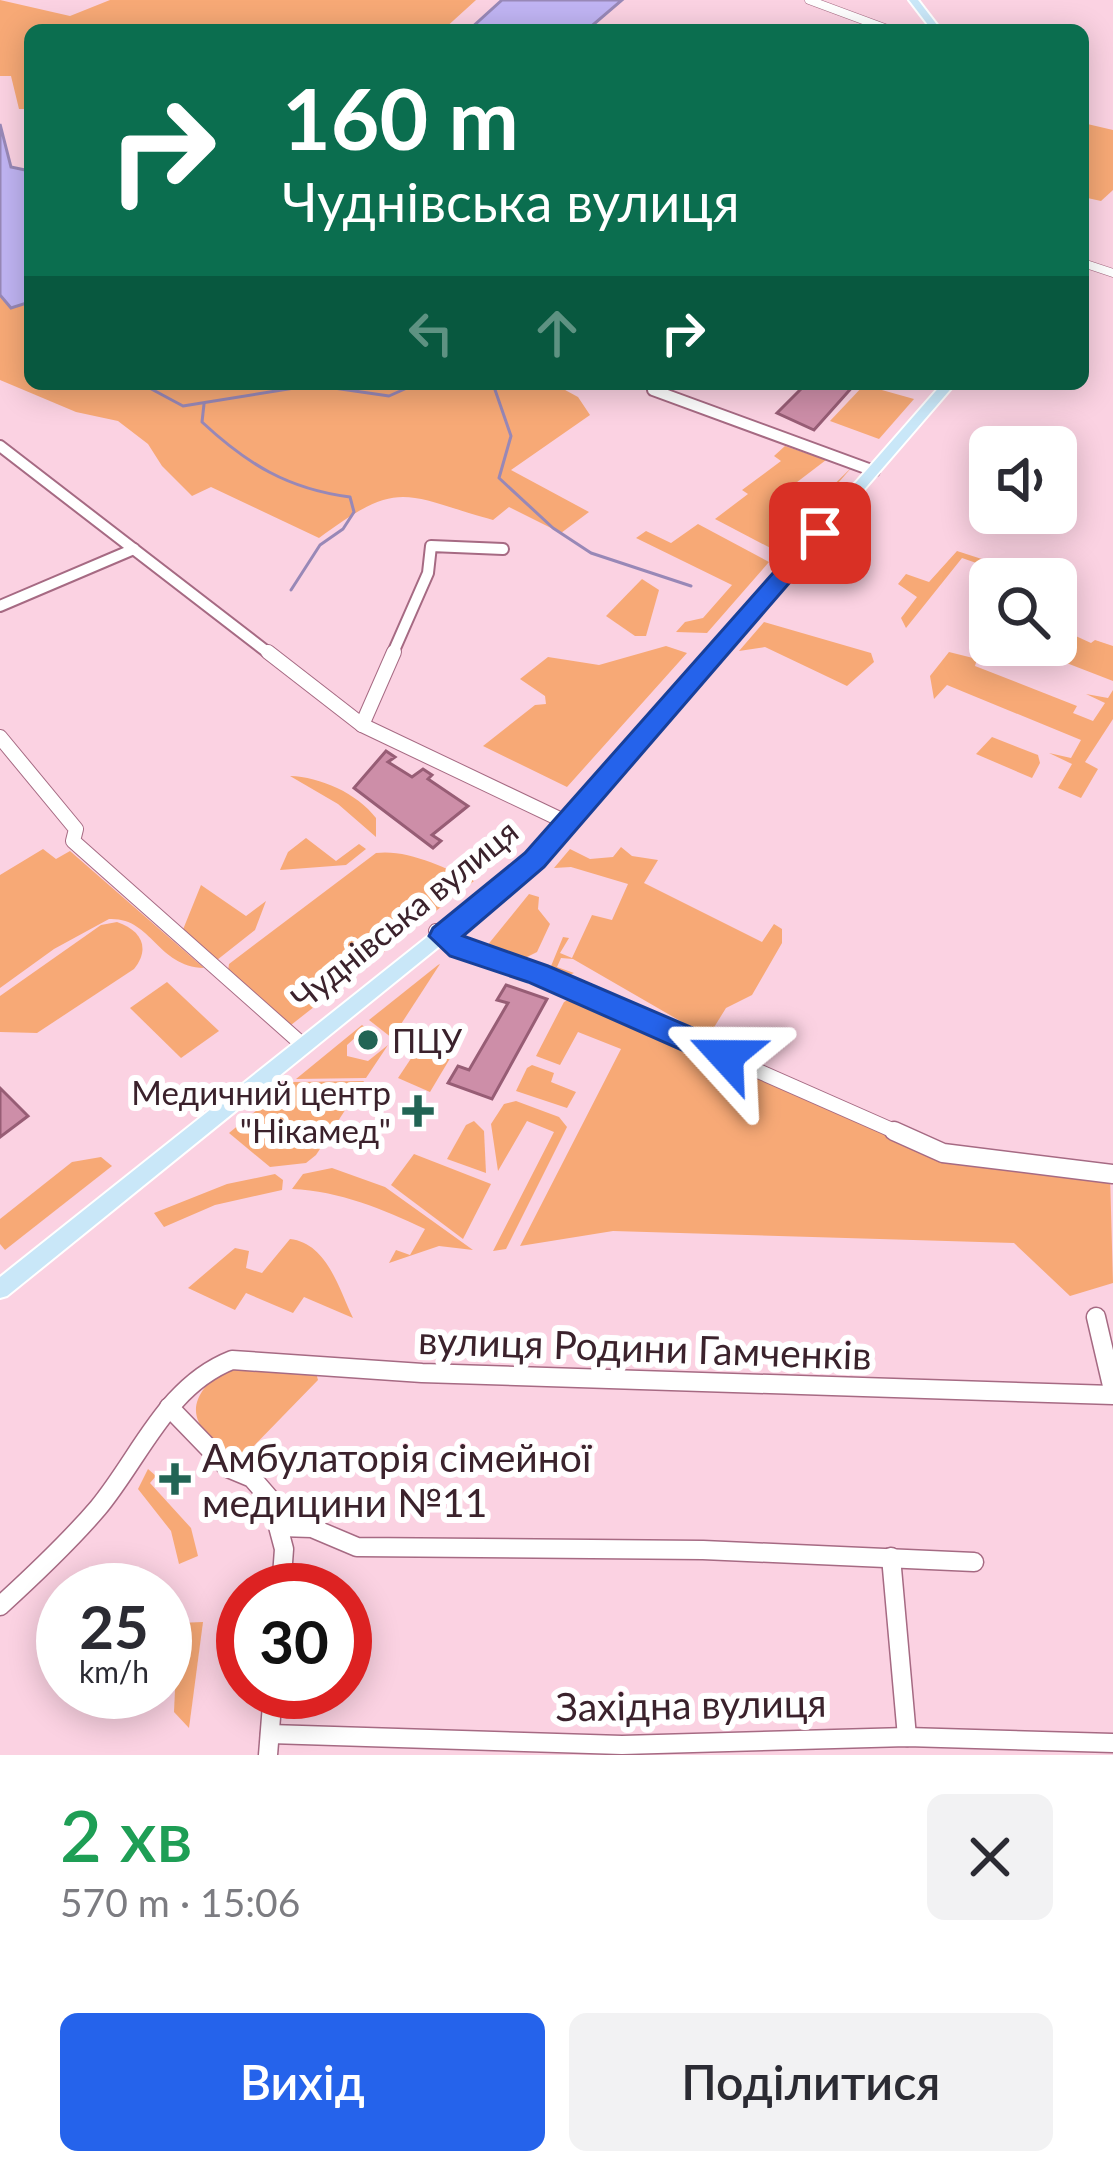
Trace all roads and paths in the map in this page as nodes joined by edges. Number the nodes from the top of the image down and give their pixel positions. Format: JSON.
{"nodes":[{"id":1,"x":809,"y":0,"type":"edge"},
{"id":2,"x":913,"y":0,"type":"edge"},
{"id":3,"x":874,"y":24,"type":"edge"},
{"id":4,"x":933,"y":24,"type":"edge"},
{"id":5,"x":653,"y":390,"type":"edge"},
{"id":6,"x":941,"y":390,"type":"edge"},
{"id":7,"x":0,"y":446,"type":"edge"},
{"id":8,"x":871,"y":470,"type":"junction"},
{"id":9,"x":134,"y":548,"type":"junction"},
{"id":10,"x":503,"y":549,"type":"dead end"},
{"id":11,"x":0,"y":606,"type":"edge"},
{"id":12,"x":362,"y":725,"type":"junction"},
{"id":13,"x":0,"y":737,"type":"edge"},
{"id":14,"x":564,"y":822,"type":"junction"},
{"id":15,"x":440,"y":934,"type":"junction"},
{"id":16,"x":301,"y":1043,"type":"junction"},
{"id":17,"x":1113,"y":1174,"type":"edge"},
{"id":18,"x":0,"y":1278,"type":"edge"},
{"id":19,"x":0,"y":1289,"type":"edge"},
{"id":20,"x":1096,"y":1317,"type":"dead end"},
{"id":21,"x":1113,"y":1392,"type":"edge"},
{"id":22,"x":170,"y":1407,"type":"junction"},
{"id":23,"x":280,"y":1527,"type":"junction"},
{"id":24,"x":891,"y":1557,"type":"junction"},
{"id":25,"x":974,"y":1562,"type":"dead end"},
{"id":26,"x":283,"y":1563,"type":"edge"},
{"id":27,"x":0,"y":1606,"type":"edge"},
{"id":28,"x":907,"y":1737,"type":"junction"},
{"id":29,"x":1113,"y":1743,"type":"edge"},
{"id":30,"x":269,"y":1745,"type":"edge"},
{"id":31,"x":622,"y":1750,"type":"edge"}],
"edges":[{"from":1,"to":3,"type":"street"},
{"from":2,"to":4,"type":"main road"},
{"from":5,"to":8,"type":"street"},
{"from":6,"to":8,"type":"main road","name":"Чуднівська вулиця"},
{"from":7,"to":9,"type":"street"},
{"from":8,"to":14,"type":"main road","name":"Чуднівська вулиця"},
{"from":9,"to":11,"type":"street"},
{"from":9,"to":12,"type":"street"},
{"from":10,"to":12,"type":"street"},
{"from":12,"to":14,"type":"street"},
{"from":13,"to":16,"type":"street"},
{"from":14,"to":15,"type":"main road","name":"Чуднівська вулиця"},
{"from":15,"to":16,"type":"main road","name":"Чуднівська вулиця"},
{"from":15,"to":17,"type":"street"},
{"from":16,"to":18,"type":"main road","name":"Чуднівська вулиця"},
{"from":16,"to":19,"type":"main road","name":"Чуднівська вулиця"},
{"from":20,"to":21,"type":"street"},
{"from":21,"to":22,"type":"street","name":"вулиця Родини Гамченків"},
{"from":22,"to":23,"type":"street"},
{"from":22,"to":27,"type":"street"},
{"from":23,"to":24,"type":"street"},
{"from":23,"to":26,"type":"street"},
{"from":24,"to":25,"type":"street"},
{"from":24,"to":28,"type":"street"},
{"from":28,"to":29,"type":"street","name":"Західна вулиця"},
{"from":28,"to":31,"type":"street","name":"Західна вулиця"},
{"from":30,"to":31,"type":"street","name":"Західна вулиця"}]}
